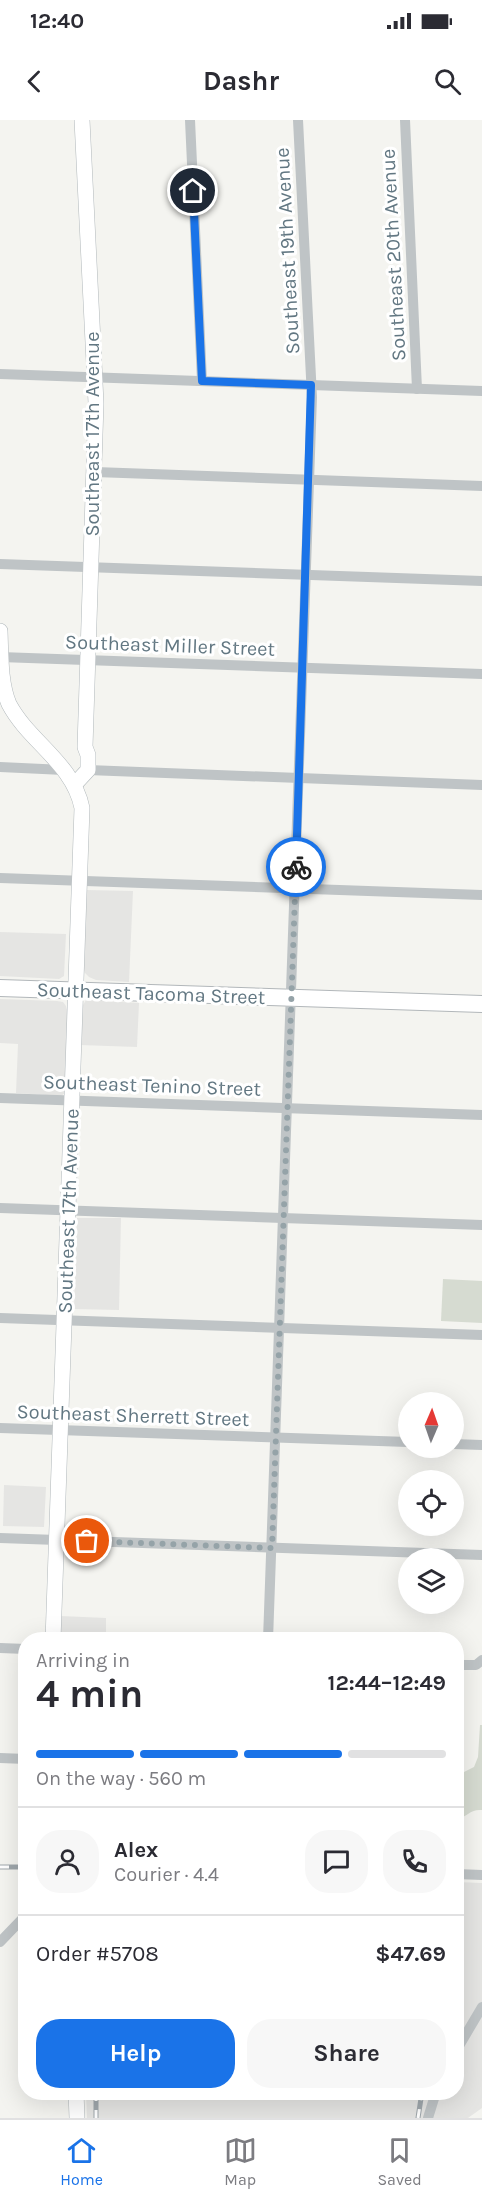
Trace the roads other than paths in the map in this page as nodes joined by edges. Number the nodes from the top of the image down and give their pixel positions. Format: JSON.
{"nodes":[{"id":1,"x":82,"y":120,"type":"edge"},
{"id":2,"x":190,"y":120,"type":"edge"},
{"id":3,"x":298,"y":120,"type":"edge"},
{"id":4,"x":405,"y":120,"type":"edge"},
{"id":5,"x":0,"y":374,"type":"edge"},
{"id":6,"x":95,"y":378,"type":"junction"},
{"id":7,"x":202,"y":381,"type":"junction"},
{"id":8,"x":311,"y":385,"type":"junction"},
{"id":9,"x":417,"y":389,"type":"junction"},
{"id":10,"x":482,"y":391,"type":"edge"},
{"id":11,"x":95,"y":472,"type":"junction"},
{"id":12,"x":310,"y":481,"type":"junction"},
{"id":13,"x":482,"y":486,"type":"edge"},
{"id":14,"x":0,"y":564,"type":"edge"},
{"id":15,"x":91,"y":567,"type":"junction"},
{"id":16,"x":307,"y":574,"type":"junction"},
{"id":17,"x":482,"y":581,"type":"edge"},
{"id":18,"x":0,"y":631,"type":"edge"},
{"id":19,"x":1,"y":657,"type":"edge"},
{"id":20,"x":88,"y":660,"type":"junction"},
{"id":21,"x":303,"y":668,"type":"junction"},
{"id":22,"x":482,"y":674,"type":"edge"},
{"id":23,"x":85,"y":747,"type":"junction"},
{"id":24,"x":0,"y":767,"type":"edge"},
{"id":25,"x":64,"y":770,"type":"junction"},
{"id":26,"x":87,"y":770,"type":"junction"},
{"id":27,"x":299,"y":778,"type":"junction"},
{"id":28,"x":75,"y":784,"type":"junction"},
{"id":29,"x":482,"y":784,"type":"edge"},
{"id":30,"x":0,"y":878,"type":"edge"},
{"id":31,"x":81,"y":880,"type":"junction"},
{"id":32,"x":295,"y":888,"type":"junction"},
{"id":33,"x":482,"y":895,"type":"edge"},
{"id":34,"x":0,"y":988,"type":"edge"},
{"id":35,"x":76,"y":991,"type":"junction"},
{"id":36,"x":291,"y":998,"type":"junction"},
{"id":37,"x":482,"y":1005,"type":"edge"},
{"id":38,"x":0,"y":1098,"type":"edge"},
{"id":39,"x":72,"y":1101,"type":"junction"},
{"id":40,"x":288,"y":1108,"type":"junction"},
{"id":41,"x":482,"y":1115,"type":"edge"},
{"id":42,"x":0,"y":1208,"type":"edge"},
{"id":43,"x":68,"y":1210,"type":"junction"},
{"id":44,"x":283,"y":1218,"type":"junction"},
{"id":45,"x":482,"y":1225,"type":"edge"},
{"id":46,"x":0,"y":1318,"type":"edge"},
{"id":47,"x":64,"y":1320,"type":"junction"},
{"id":48,"x":279,"y":1328,"type":"junction"},
{"id":49,"x":482,"y":1335,"type":"edge"},
{"id":50,"x":0,"y":1428,"type":"edge"},
{"id":51,"x":60,"y":1430,"type":"junction"},
{"id":52,"x":275,"y":1438,"type":"junction"},
{"id":53,"x":398,"y":1442,"type":"edge"},
{"id":54,"x":464,"y":1444,"type":"edge"},
{"id":55,"x":482,"y":1445,"type":"edge"},
{"id":56,"x":0,"y":1538,"type":"edge"},
{"id":57,"x":56,"y":1540,"type":"junction"},
{"id":58,"x":272,"y":1548,"type":"junction"},
{"id":59,"x":482,"y":1555,"type":"edge"},
{"id":60,"x":53,"y":1632,"type":"edge"},
{"id":61,"x":268,"y":1632,"type":"edge"},
{"id":62,"x":0,"y":1648,"type":"edge"},
{"id":63,"x":18,"y":1649,"type":"edge"},
{"id":64,"x":481,"y":1661,"type":"edge"},
{"id":65,"x":464,"y":1665,"type":"edge"},
{"id":66,"x":0,"y":1758,"type":"edge"},
{"id":67,"x":18,"y":1759,"type":"edge"},
{"id":68,"x":464,"y":1874,"type":"edge"},
{"id":69,"x":482,"y":1875,"type":"edge"},
{"id":70,"x":18,"y":1923,"type":"edge"},
{"id":71,"x":0,"y":1942,"type":"edge"},
{"id":72,"x":482,"y":2007,"type":"edge"},
{"id":73,"x":464,"y":2037,"type":"edge"},
{"id":74,"x":76,"y":2100,"type":"edge"},
{"id":75,"x":434,"y":2100,"type":"edge"},
{"id":76,"x":77,"y":2118,"type":"edge"},
{"id":77,"x":428,"y":2118,"type":"edge"}],
"edges":[{"from":1,"to":6,"type":"main road","name":"Southeast 17th Avenue"},
{"from":2,"to":7,"type":"street"},
{"from":3,"to":8,"type":"street","name":"Southeast 19th Avenue"},
{"from":4,"to":9,"type":"street","name":"Southeast 20th Avenue"},
{"from":5,"to":6,"type":"street"},
{"from":6,"to":7,"type":"street"},
{"from":6,"to":11,"type":"main road","name":"Southeast 17th Avenue"},
{"from":7,"to":8,"type":"street"},
{"from":8,"to":9,"type":"street"},
{"from":8,"to":12,"type":"street","name":"Southeast 19th Avenue"},
{"from":9,"to":10,"type":"street"},
{"from":11,"to":12,"type":"street"},
{"from":11,"to":15,"type":"main road","name":"Southeast 17th Avenue"},
{"from":12,"to":13,"type":"street"},
{"from":12,"to":16,"type":"street","name":"Southeast 19th Avenue"},
{"from":14,"to":15,"type":"street"},
{"from":15,"to":16,"type":"street"},
{"from":15,"to":20,"type":"main road","name":"Southeast 17th Avenue"},
{"from":16,"to":17,"type":"street"},
{"from":16,"to":21,"type":"street","name":"Southeast 19th Avenue"},
{"from":18,"to":19,"type":"main road","name":"Southeast 17th Avenue"},
{"from":19,"to":20,"type":"street","name":"Southeast Miller Street"},
{"from":19,"to":25,"type":"main road","name":"Southeast 17th Avenue"},
{"from":20,"to":21,"type":"street","name":"Southeast Miller Street"},
{"from":20,"to":23,"type":"main road","name":"Southeast 17th Avenue"},
{"from":21,"to":22,"type":"street","name":"Southeast Miller Street"},
{"from":21,"to":27,"type":"street","name":"Southeast 19th Avenue"},
{"from":23,"to":25,"type":"main road"},
{"from":23,"to":26,"type":"main road","name":"Southeast 17th Avenue"},
{"from":24,"to":25,"type":"street"},
{"from":25,"to":28,"type":"main road","name":"Southeast 17th Avenue"},
{"from":26,"to":27,"type":"street"},
{"from":26,"to":28,"type":"main road"},
{"from":27,"to":29,"type":"street"},
{"from":27,"to":32,"type":"street","name":"Southeast 19th Avenue"},
{"from":28,"to":31,"type":"main road","name":"Southeast 17th Avenue"},
{"from":30,"to":31,"type":"street"},
{"from":31,"to":32,"type":"street"},
{"from":31,"to":35,"type":"main road","name":"Southeast 17th Avenue"},
{"from":32,"to":33,"type":"street"},
{"from":32,"to":36,"type":"street","name":"Southeast 19th Avenue"},
{"from":34,"to":35,"type":"main road","name":"Southeast Tacoma Street"},
{"from":35,"to":36,"type":"main road","name":"Southeast Tacoma Street"},
{"from":35,"to":39,"type":"main road","name":"Southeast 17th Avenue"},
{"from":36,"to":37,"type":"main road","name":"Southeast Tacoma Street"},
{"from":36,"to":40,"type":"street","name":"Southeast 19th Avenue"},
{"from":38,"to":39,"type":"street","name":"Southeast Tenino Street"},
{"from":39,"to":40,"type":"street","name":"Southeast Tenino Street"},
{"from":39,"to":43,"type":"main road","name":"Southeast 17th Avenue"},
{"from":40,"to":41,"type":"street","name":"Southeast Tenino Street"},
{"from":40,"to":44,"type":"street","name":"Southeast 19th Avenue"},
{"from":42,"to":43,"type":"street"},
{"from":43,"to":44,"type":"street"},
{"from":43,"to":47,"type":"main road","name":"Southeast 17th Avenue"},
{"from":44,"to":45,"type":"street"},
{"from":44,"to":48,"type":"street","name":"Southeast 19th Avenue"},
{"from":46,"to":47,"type":"street"},
{"from":47,"to":48,"type":"street"},
{"from":47,"to":51,"type":"main road","name":"Southeast 17th Avenue"},
{"from":48,"to":49,"type":"street"},
{"from":48,"to":52,"type":"street","name":"Southeast 19th Avenue"},
{"from":50,"to":51,"type":"street","name":"Southeast Sherrett Street"},
{"from":51,"to":52,"type":"street","name":"Southeast Sherrett Street"},
{"from":51,"to":57,"type":"main road","name":"Southeast 17th Avenue"},
{"from":52,"to":53,"type":"street","name":"Southeast Sherrett Street"},
{"from":52,"to":58,"type":"street","name":"Southeast 19th Avenue"},
{"from":54,"to":55,"type":"street"},
{"from":56,"to":57,"type":"street"},
{"from":57,"to":58,"type":"street"},
{"from":57,"to":60,"type":"main road","name":"Southeast 17th Avenue"},
{"from":58,"to":59,"type":"street"},
{"from":58,"to":61,"type":"street","name":"Southeast 19th Avenue"},
{"from":62,"to":63,"type":"street"},
{"from":64,"to":65,"type":"street"},
{"from":66,"to":67,"type":"street"},
{"from":68,"to":69,"type":"street"},
{"from":70,"to":71,"type":"street"},
{"from":72,"to":73,"type":"street"},
{"from":74,"to":76,"type":"main road"},
{"from":75,"to":77,"type":"street"}]}
